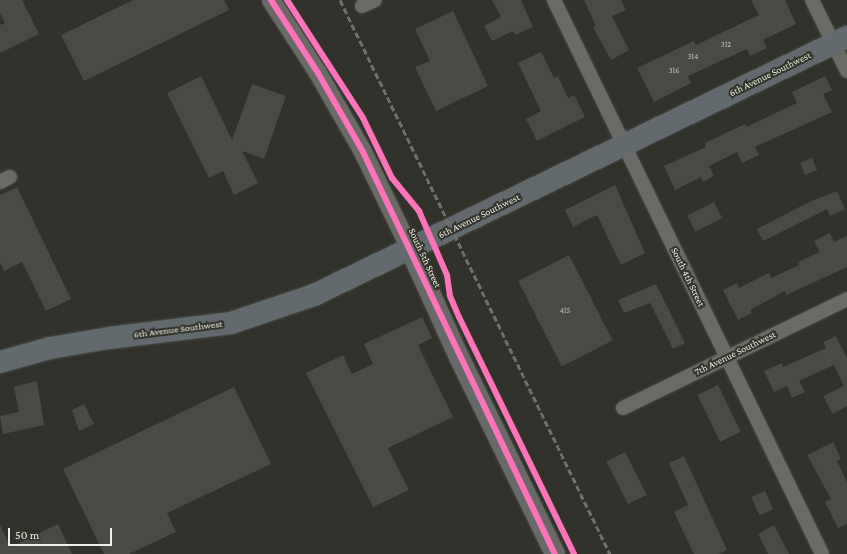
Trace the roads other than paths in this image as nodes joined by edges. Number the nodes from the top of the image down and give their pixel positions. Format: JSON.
{"nodes":[{"id":1,"x":271,"y":0,"type":"edge"},
{"id":2,"x":554,"y":0,"type":"edge"},
{"id":3,"x":812,"y":0,"type":"edge"},
{"id":4,"x":840,"y":40,"type":"edge"},
{"id":5,"x":847,"y":71,"type":"edge"},
{"id":6,"x":625,"y":146,"type":"junction"},
{"id":7,"x":410,"y":249,"type":"junction"},
{"id":8,"x":847,"y":299,"type":"edge"},
{"id":9,"x":727,"y":357,"type":"junction"},
{"id":10,"x":0,"y":362,"type":"edge"},
{"id":11,"x":622,"y":408,"type":"dead end"},
{"id":12,"x":555,"y":554,"type":"edge"},
{"id":13,"x":822,"y":554,"type":"edge"}],
"edges":[{"from":1,"to":7,"type":"street","name":"South 5th Street"},
{"from":2,"to":6,"type":"street","name":"South 4th Street"},
{"from":3,"to":4,"type":"street"},
{"from":4,"to":5,"type":"street"},
{"from":4,"to":6,"type":"highway","name":"6th Avenue Southwest"},
{"from":6,"to":7,"type":"highway","name":"6th Avenue Southwest"},
{"from":6,"to":9,"type":"street","name":"South 4th Street"},
{"from":7,"to":10,"type":"highway","name":"6th Avenue Southwest"},
{"from":7,"to":12,"type":"main road","name":"South 5th Street"},
{"from":8,"to":9,"type":"street","name":"7th Avenue Southwest"},
{"from":9,"to":11,"type":"street","name":"7th Avenue Southwest"},
{"from":9,"to":13,"type":"street","name":"South 4th Street"}]}
